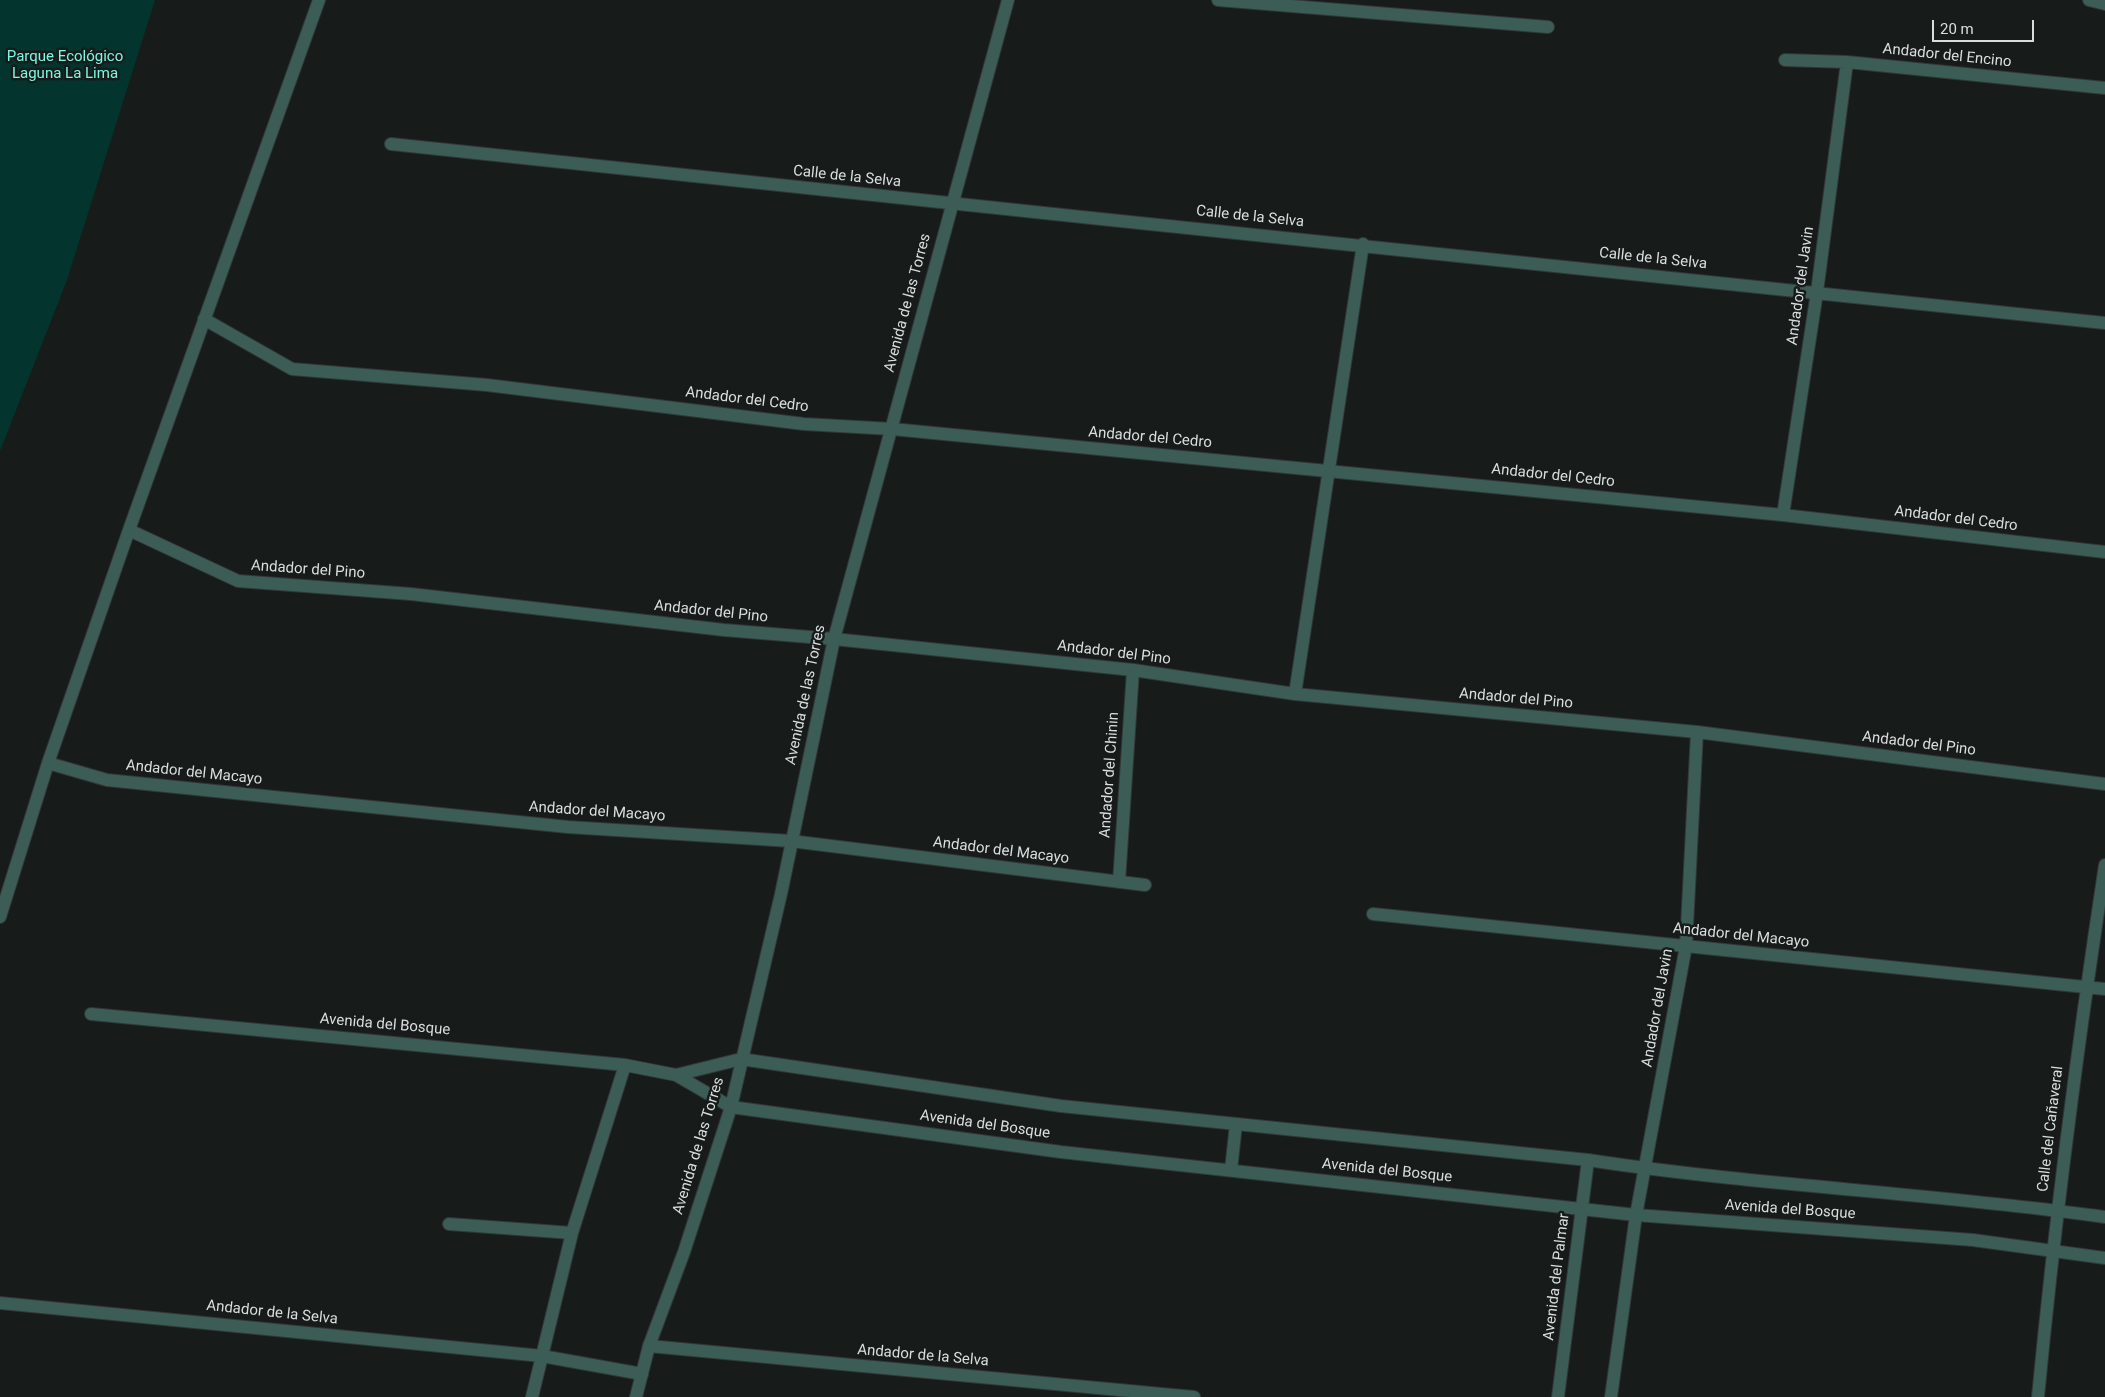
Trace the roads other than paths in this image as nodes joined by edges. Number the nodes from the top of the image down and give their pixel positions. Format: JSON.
{"nodes":[{"id":1,"x":319,"y":0,"type":"edge"},
{"id":2,"x":1008,"y":0,"type":"edge"},
{"id":3,"x":1218,"y":0,"type":"edge"},
{"id":4,"x":2089,"y":0,"type":"edge"},
{"id":5,"x":2105,"y":4,"type":"edge"},
{"id":6,"x":1548,"y":27,"type":"dead end"},
{"id":7,"x":1785,"y":60,"type":"dead end"},
{"id":8,"x":1847,"y":62,"type":"junction"},
{"id":9,"x":2105,"y":88,"type":"edge"},
{"id":10,"x":391,"y":144,"type":"dead end"},
{"id":11,"x":951,"y":204,"type":"junction"},
{"id":12,"x":1363,"y":244,"type":"junction"},
{"id":13,"x":1817,"y":292,"type":"junction"},
{"id":14,"x":204,"y":319,"type":"junction"},
{"id":15,"x":2105,"y":323,"type":"edge"},
{"id":16,"x":892,"y":429,"type":"junction"},
{"id":17,"x":1330,"y":471,"type":"junction"},
{"id":18,"x":1783,"y":515,"type":"junction"},
{"id":19,"x":129,"y":530,"type":"junction"},
{"id":20,"x":2105,"y":552,"type":"edge"},
{"id":21,"x":834,"y":639,"type":"junction"},
{"id":22,"x":1134,"y":670,"type":"junction"},
{"id":23,"x":1295,"y":694,"type":"junction"},
{"id":24,"x":1698,"y":732,"type":"junction"},
{"id":25,"x":48,"y":763,"type":"junction"},
{"id":26,"x":2105,"y":784,"type":"edge"},
{"id":27,"x":791,"y":841,"type":"junction"},
{"id":28,"x":2105,"y":865,"type":"edge"},
{"id":29,"x":1119,"y":882,"type":"junction"},
{"id":30,"x":1146,"y":885,"type":"dead end"},
{"id":31,"x":1373,"y":914,"type":"dead end"},
{"id":32,"x":0,"y":917,"type":"edge"},
{"id":33,"x":1686,"y":946,"type":"junction"},
{"id":34,"x":2086,"y":987,"type":"junction"},
{"id":35,"x":2105,"y":989,"type":"edge"},
{"id":36,"x":91,"y":1014,"type":"dead end"},
{"id":37,"x":741,"y":1059,"type":"junction"},
{"id":38,"x":625,"y":1064,"type":"junction"},
{"id":39,"x":676,"y":1075,"type":"junction"},
{"id":40,"x":731,"y":1107,"type":"junction"},
{"id":41,"x":1236,"y":1124,"type":"junction"},
{"id":42,"x":1588,"y":1160,"type":"junction"},
{"id":43,"x":1644,"y":1169,"type":"junction"},
{"id":44,"x":1231,"y":1170,"type":"junction"},
{"id":45,"x":1582,"y":1208,"type":"junction"},
{"id":46,"x":2057,"y":1211,"type":"junction"},
{"id":47,"x":1636,"y":1215,"type":"junction"},
{"id":48,"x":2105,"y":1217,"type":"edge"},
{"id":49,"x":449,"y":1224,"type":"dead end"},
{"id":50,"x":572,"y":1233,"type":"junction"},
{"id":51,"x":2052,"y":1251,"type":"junction"},
{"id":52,"x":2105,"y":1258,"type":"edge"},
{"id":53,"x":0,"y":1303,"type":"edge"},
{"id":54,"x":649,"y":1346,"type":"junction"},
{"id":55,"x":542,"y":1356,"type":"junction"},
{"id":56,"x":642,"y":1374,"type":"junction"},
{"id":57,"x":532,"y":1397,"type":"edge"},
{"id":58,"x":636,"y":1397,"type":"edge"},
{"id":59,"x":1194,"y":1397,"type":"edge"},
{"id":60,"x":1558,"y":1397,"type":"edge"},
{"id":61,"x":1611,"y":1397,"type":"edge"},
{"id":62,"x":2038,"y":1397,"type":"edge"}],
"edges":[{"from":1,"to":14,"type":"street"},
{"from":2,"to":11,"type":"street","name":"Avenida de las Torres"},
{"from":3,"to":6,"type":"street"},
{"from":4,"to":5,"type":"street"},
{"from":7,"to":8,"type":"street","name":"Andador del Encino"},
{"from":8,"to":9,"type":"street","name":"Andador del Encino"},
{"from":8,"to":13,"type":"street","name":"Andador del Javin"},
{"from":10,"to":11,"type":"street","name":"Calle de la Selva"},
{"from":11,"to":12,"type":"street","name":"Calle de la Selva"},
{"from":11,"to":16,"type":"street","name":"Avenida de las Torres"},
{"from":12,"to":13,"type":"street","name":"Calle de la Selva"},
{"from":12,"to":17,"type":"street"},
{"from":13,"to":15,"type":"street","name":"Calle de la Selva"},
{"from":13,"to":18,"type":"street","name":"Andador del Javin"},
{"from":14,"to":16,"type":"street","name":"Andador del Cedro"},
{"from":14,"to":19,"type":"street"},
{"from":16,"to":17,"type":"street","name":"Andador del Cedro"},
{"from":16,"to":21,"type":"street","name":"Avenida de las Torres"},
{"from":17,"to":18,"type":"street","name":"Andador del Cedro"},
{"from":17,"to":23,"type":"street"},
{"from":18,"to":20,"type":"street","name":"Andador del Cedro"},
{"from":19,"to":21,"type":"street","name":"Andador del Pino"},
{"from":19,"to":25,"type":"street"},
{"from":21,"to":22,"type":"street","name":"Andador del Pino"},
{"from":21,"to":27,"type":"street","name":"Avenida de las Torres"},
{"from":22,"to":23,"type":"street","name":"Andador del Pino"},
{"from":22,"to":29,"type":"street","name":"Andador del Chinin"},
{"from":23,"to":24,"type":"street","name":"Andador del Pino"},
{"from":24,"to":26,"type":"street","name":"Andador del Pino"},
{"from":24,"to":33,"type":"street","name":"Andador del Javin"},
{"from":25,"to":27,"type":"street","name":"Andador del Macayo"},
{"from":25,"to":32,"type":"street"},
{"from":27,"to":29,"type":"street","name":"Andador del Macayo"},
{"from":27,"to":37,"type":"street","name":"Avenida de las Torres"},
{"from":28,"to":34,"type":"street","name":"Calle del Cañaveral"},
{"from":29,"to":30,"type":"street","name":"Andador del Macayo"},
{"from":31,"to":33,"type":"street","name":"Andador del Macayo"},
{"from":33,"to":34,"type":"street","name":"Andador del Macayo"},
{"from":33,"to":43,"type":"street","name":"Andador del Javin"},
{"from":34,"to":35,"type":"street","name":"Andador del Macayo"},
{"from":34,"to":46,"type":"street","name":"Calle del Cañaveral"},
{"from":36,"to":38,"type":"street","name":"Avenida del Bosque"},
{"from":37,"to":39,"type":"street","name":"Avenida del Bosque"},
{"from":37,"to":40,"type":"street","name":"Avenida de las Torres"},
{"from":37,"to":41,"type":"street","name":"Avenida del Bosque"},
{"from":38,"to":39,"type":"street","name":"Avenida del Bosque"},
{"from":38,"to":50,"type":"street"},
{"from":39,"to":40,"type":"street","name":"Avenida del Bosque"},
{"from":40,"to":44,"type":"street","name":"Avenida del Bosque"},
{"from":40,"to":54,"type":"street","name":"Avenida de las Torres"},
{"from":41,"to":42,"type":"street","name":"Avenida del Bosque"},
{"from":41,"to":44,"type":"street"},
{"from":42,"to":43,"type":"street","name":"Avenida del Bosque"},
{"from":42,"to":45,"type":"street","name":"Avenida del Palmar"},
{"from":43,"to":46,"type":"street","name":"Avenida del Bosque"},
{"from":43,"to":47,"type":"street"},
{"from":44,"to":45,"type":"street","name":"Avenida del Bosque"},
{"from":45,"to":47,"type":"street","name":"Avenida del Bosque"},
{"from":45,"to":60,"type":"street","name":"Avenida del Palmar"},
{"from":46,"to":48,"type":"street","name":"Avenida del Bosque"},
{"from":46,"to":51,"type":"street","name":"Calle del Cañaveral"},
{"from":47,"to":51,"type":"street","name":"Avenida del Bosque"},
{"from":47,"to":61,"type":"street"},
{"from":49,"to":50,"type":"street"},
{"from":50,"to":55,"type":"street"},
{"from":51,"to":52,"type":"street","name":"Avenida del Bosque"},
{"from":51,"to":62,"type":"street","name":"Calle del Cañaveral"},
{"from":53,"to":55,"type":"street","name":"Andador de la Selva"},
{"from":54,"to":56,"type":"street","name":"Avenida de las Torres"},
{"from":54,"to":59,"type":"street","name":"Andador de la Selva"},
{"from":55,"to":56,"type":"street","name":"Andador de la Selva"},
{"from":55,"to":57,"type":"street"},
{"from":56,"to":58,"type":"street","name":"Avenida de las Torres"}]}
